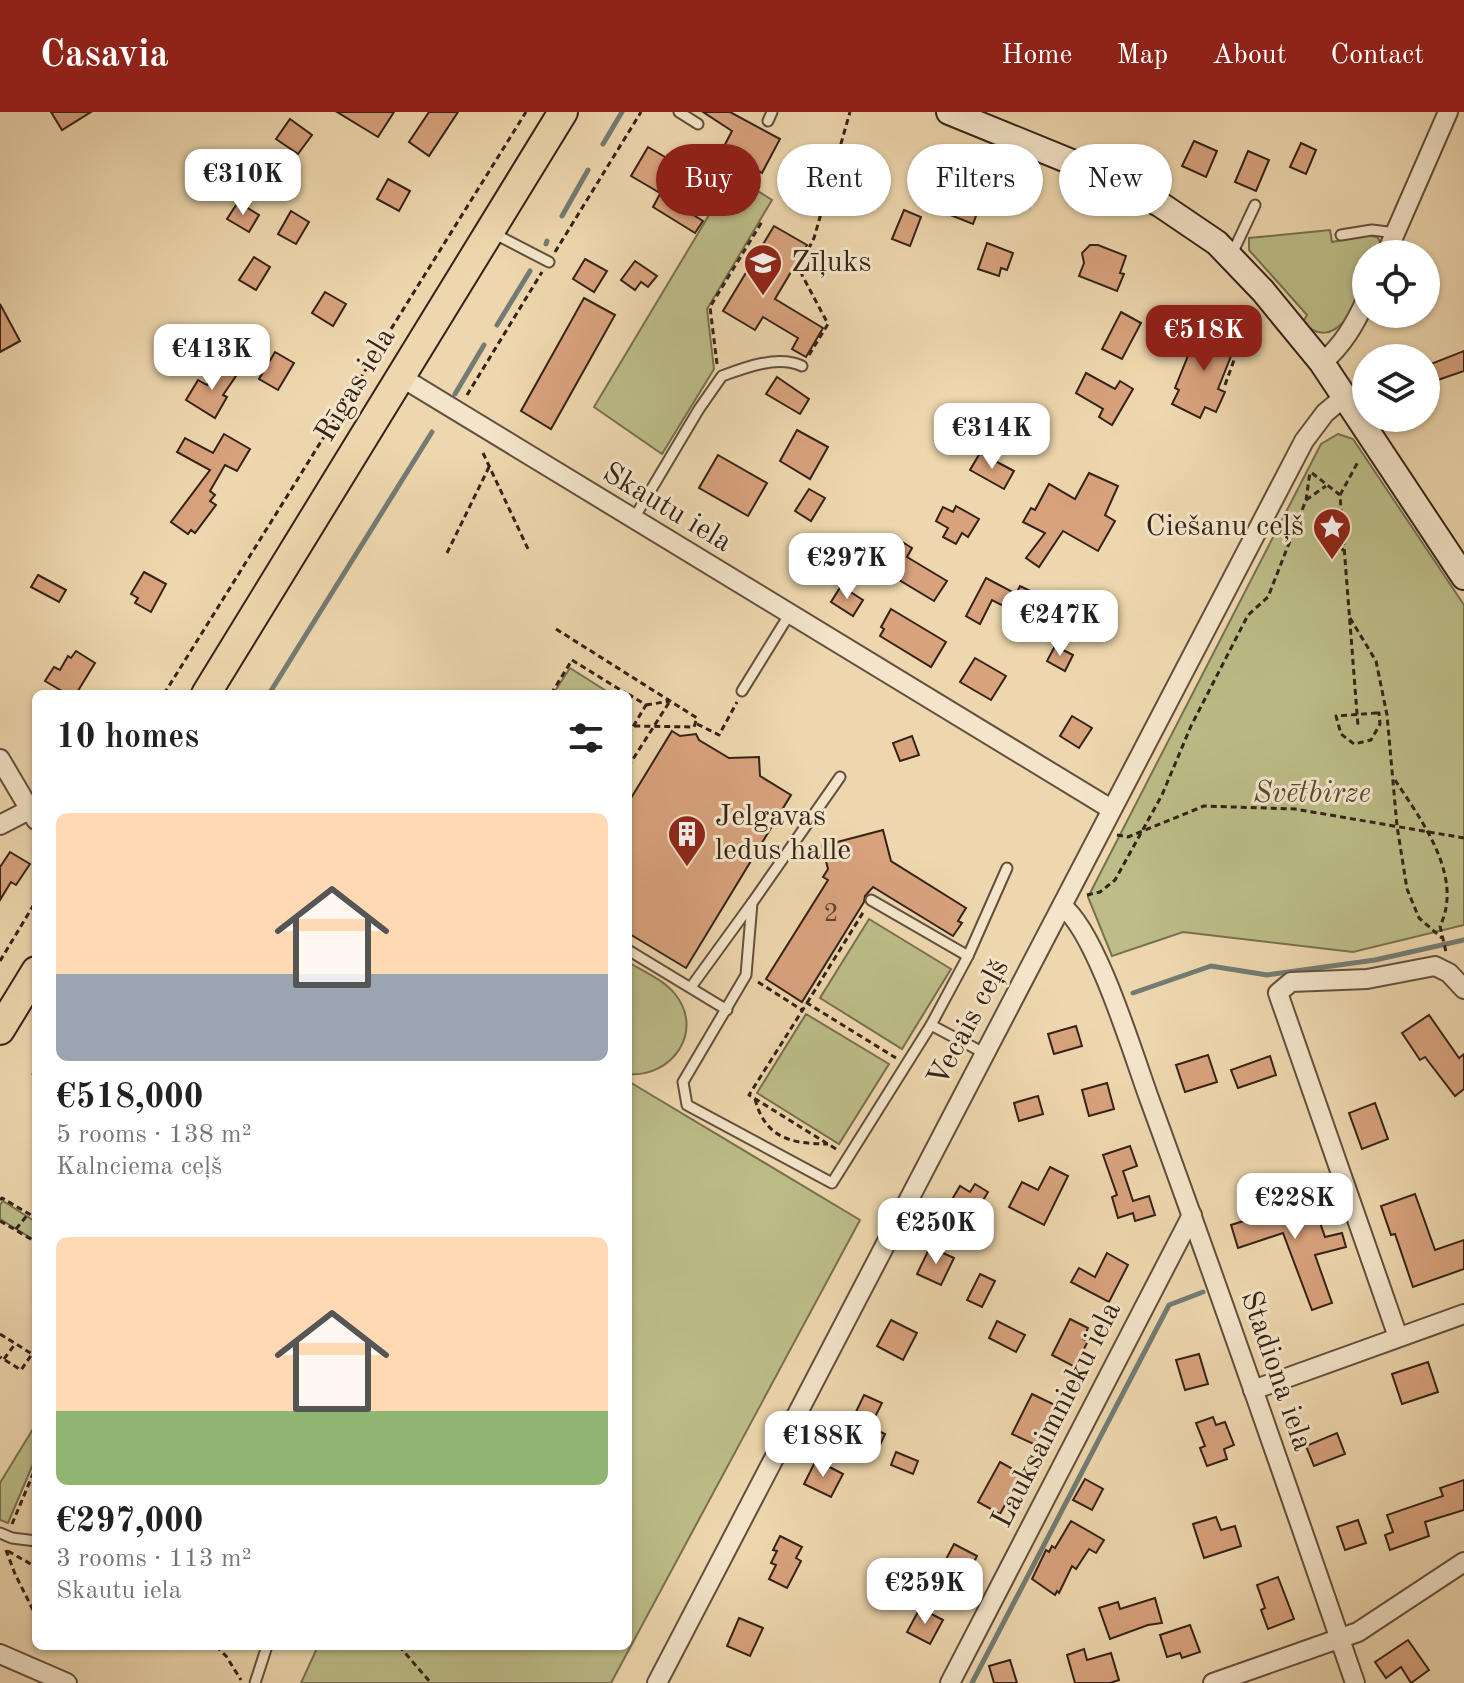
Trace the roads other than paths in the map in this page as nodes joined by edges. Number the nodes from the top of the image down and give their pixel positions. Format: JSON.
{"nodes":[{"id":1,"x":563,"y":112,"type":"edge"},
{"id":2,"x":679,"y":112,"type":"edge"},
{"id":3,"x":949,"y":112,"type":"edge"},
{"id":4,"x":1448,"y":112,"type":"edge"},
{"id":5,"x":698,"y":124,"type":"dead end"},
{"id":6,"x":1255,"y":205,"type":"dead end"},
{"id":7,"x":490,"y":232,"type":"junction"},
{"id":8,"x":1396,"y":233,"type":"junction"},
{"id":9,"x":1341,"y":235,"type":"dead end"},
{"id":10,"x":1393,"y":240,"type":"edge"},
{"id":11,"x":1230,"y":257,"type":"junction"},
{"id":12,"x":549,"y":262,"type":"road end"},
{"id":13,"x":1353,"y":328,"type":"edge"},
{"id":14,"x":1322,"y":363,"type":"junction"},
{"id":15,"x":802,"y":366,"type":"road end"},
{"id":16,"x":401,"y":377,"type":"junction"},
{"id":17,"x":1343,"y":398,"type":"junction"},
{"id":18,"x":633,"y":520,"type":"junction"},
{"id":19,"x":1464,"y":577,"type":"edge"},
{"id":20,"x":789,"y":615,"type":"junction"},
{"id":21,"x":208,"y":690,"type":"edge"},
{"id":22,"x":742,"y":691,"type":"road end"},
{"id":23,"x":0,"y":759,"type":"edge"},
{"id":24,"x":840,"y":777,"type":"dead end"},
{"id":25,"x":1111,"y":809,"type":"junction"},
{"id":26,"x":32,"y":813,"type":"edge"},
{"id":27,"x":32,"y":815,"type":"edge"},
{"id":28,"x":0,"y":825,"type":"edge"},
{"id":29,"x":1007,"y":868,"type":"dead end"},
{"id":30,"x":871,"y":900,"type":"road end"},
{"id":31,"x":752,"y":903,"type":"junction"},
{"id":32,"x":1063,"y":903,"type":"junction"},
{"id":33,"x":632,"y":952,"type":"edge"},
{"id":34,"x":968,"y":956,"type":"junction"},
{"id":35,"x":32,"y":978,"type":"edge"},
{"id":36,"x":691,"y":987,"type":"junction"},
{"id":37,"x":1464,"y":989,"type":"edge"},
{"id":38,"x":727,"y":1010,"type":"junction"},
{"id":39,"x":931,"y":1025,"type":"junction"},
{"id":40,"x":0,"y":1030,"type":"edge"},
{"id":41,"x":984,"y":1053,"type":"junction"},
{"id":42,"x":1192,"y":1215,"type":"junction"},
{"id":43,"x":1464,"y":1314,"type":"edge"},
{"id":44,"x":1398,"y":1337,"type":"junction"},
{"id":45,"x":1253,"y":1390,"type":"junction"},
{"id":46,"x":0,"y":1533,"type":"edge"},
{"id":47,"x":32,"y":1540,"type":"edge"},
{"id":48,"x":1464,"y":1562,"type":"edge"},
{"id":49,"x":1340,"y":1640,"type":"junction"},
{"id":50,"x":266,"y":1650,"type":"edge"},
{"id":51,"x":0,"y":1654,"type":"edge"},
{"id":52,"x":67,"y":1683,"type":"edge"},
{"id":53,"x":255,"y":1683,"type":"edge"},
{"id":54,"x":657,"y":1683,"type":"edge"},
{"id":55,"x":950,"y":1683,"type":"edge"},
{"id":56,"x":1213,"y":1683,"type":"edge"},
{"id":57,"x":1355,"y":1683,"type":"edge"}],
"edges":[{"from":1,"to":7,"type":"main road","name":"Rīgas iela"},
{"from":2,"to":5,"type":"lane"},
{"from":3,"to":11,"type":"main road"},
{"from":4,"to":8,"type":"street"},
{"from":6,"to":11,"type":"lane"},
{"from":7,"to":12,"type":"lane"},
{"from":7,"to":16,"type":"main road","name":"Rīgas iela"},
{"from":8,"to":9,"type":"lane"},
{"from":8,"to":10,"type":"street"},
{"from":11,"to":14,"type":"main road"},
{"from":13,"to":14,"type":"street"},
{"from":14,"to":17,"type":"main road"},
{"from":15,"to":18,"type":"lane"},
{"from":16,"to":18,"type":"street","name":"Skautu iela"},
{"from":16,"to":21,"type":"main road","name":"Rīgas iela"},
{"from":17,"to":19,"type":"main road"},
{"from":17,"to":25,"type":"street","name":"Vecais ceļš"},
{"from":18,"to":20,"type":"street","name":"Skautu iela"},
{"from":20,"to":22,"type":"lane"},
{"from":20,"to":25,"type":"street","name":"Skautu iela"},
{"from":23,"to":26,"type":"street"},
{"from":24,"to":31,"type":"lane"},
{"from":25,"to":32,"type":"street","name":"Vecais ceļš"},
{"from":27,"to":28,"type":"street"},
{"from":29,"to":34,"type":"lane"},
{"from":30,"to":34,"type":"lane"},
{"from":31,"to":36,"type":"lane"},
{"from":31,"to":38,"type":"lane"},
{"from":32,"to":41,"type":"street","name":"Vecais ceļš"},
{"from":32,"to":42,"type":"street","name":"Stadiona iela"},
{"from":33,"to":36,"type":"lane"},
{"from":34,"to":39,"type":"lane"},
{"from":35,"to":40,"type":"main road"},
{"from":36,"to":38,"type":"lane"},
{"from":37,"to":44,"type":"street"},
{"from":38,"to":39,"type":"lane"},
{"from":39,"to":41,"type":"lane"},
{"from":41,"to":54,"type":"street","name":"Vecais ceļš"},
{"from":42,"to":45,"type":"street","name":"Stadiona iela"},
{"from":42,"to":55,"type":"street","name":"Lauksaimnieku iela"},
{"from":43,"to":44,"type":"street"},
{"from":44,"to":45,"type":"street"},
{"from":45,"to":49,"type":"street","name":"Stadiona iela"},
{"from":46,"to":47,"type":"lane"},
{"from":48,"to":49,"type":"street"},
{"from":49,"to":56,"type":"street"},
{"from":49,"to":57,"type":"street","name":"Stadiona iela"},
{"from":50,"to":53,"type":"lane"},
{"from":51,"to":52,"type":"street"}]}
